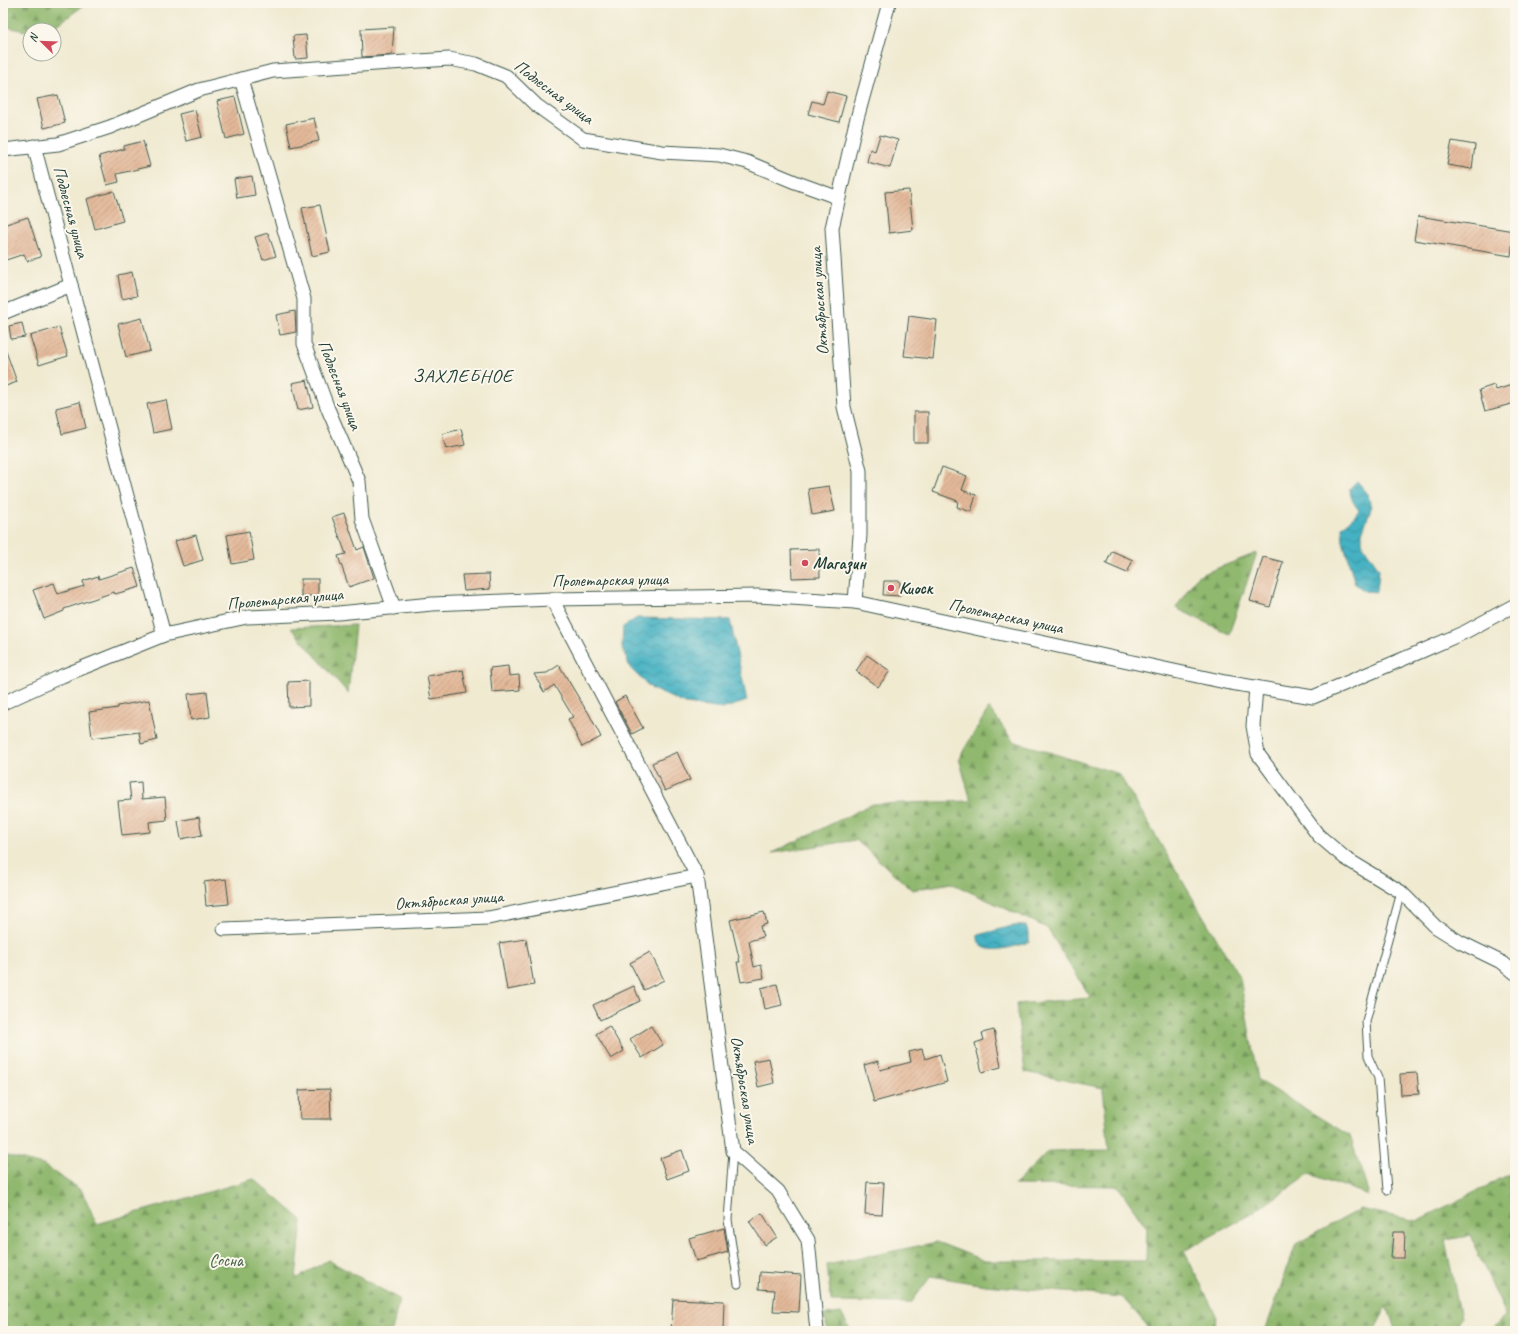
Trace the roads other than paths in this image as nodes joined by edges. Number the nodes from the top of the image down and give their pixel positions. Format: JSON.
{"nodes":[{"id":1,"x":889,"y":3,"type":"edge"},
{"id":2,"x":241,"y":79,"type":"junction"},
{"id":3,"x":34,"y":146,"type":"junction"},
{"id":4,"x":3,"y":150,"type":"edge"},
{"id":5,"x":839,"y":198,"type":"junction"},
{"id":6,"x":71,"y":285,"type":"junction"},
{"id":7,"x":3,"y":313,"type":"edge"},
{"id":8,"x":552,"y":599,"type":"junction"},
{"id":9,"x":855,"y":602,"type":"junction"},
{"id":10,"x":1515,"y":605,"type":"edge"},
{"id":11,"x":394,"y":608,"type":"junction"},
{"id":12,"x":164,"y":635,"type":"junction"},
{"id":13,"x":1256,"y":687,"type":"junction"},
{"id":14,"x":3,"y":703,"type":"edge"},
{"id":15,"x":697,"y":876,"type":"junction"},
{"id":16,"x":1401,"y":892,"type":"junction"},
{"id":17,"x":224,"y":929,"type":"dead end"},
{"id":18,"x":1515,"y":973,"type":"edge"},
{"id":19,"x":733,"y":1151,"type":"junction"},
{"id":20,"x":1387,"y":1190,"type":"dead end"},
{"id":21,"x":738,"y":1284,"type":"dead end"},
{"id":22,"x":817,"y":1331,"type":"edge"}],
"edges":[{"from":1,"to":5,"type":"street","name":"Октябрьская улица"},
{"from":2,"to":3,"type":"street","name":"Подлесная улица"},
{"from":2,"to":5,"type":"street","name":"Подлесная улица"},
{"from":2,"to":11,"type":"street","name":"Подлесная улица"},
{"from":3,"to":4,"type":"street","name":"Подлесная улица"},
{"from":3,"to":6,"type":"street","name":"Подлесная улица"},
{"from":5,"to":9,"type":"street","name":"Октябрьская улица"},
{"from":6,"to":7,"type":"street"},
{"from":6,"to":12,"type":"street","name":"Подлесная улица"},
{"from":8,"to":9,"type":"street","name":"Пролетарская улица"},
{"from":8,"to":11,"type":"street","name":"Пролетарская улица"},
{"from":8,"to":15,"type":"street","name":"Октябрьская улица"},
{"from":9,"to":13,"type":"street","name":"Пролетарская улица"},
{"from":10,"to":13,"type":"street","name":"Пролетарская улица"},
{"from":11,"to":12,"type":"street","name":"Пролетарская улица"},
{"from":12,"to":14,"type":"street","name":"Пролетарская улица"},
{"from":13,"to":16,"type":"street"},
{"from":15,"to":17,"type":"street","name":"Октябрьская улица"},
{"from":15,"to":19,"type":"street","name":"Октябрьская улица"},
{"from":16,"to":18,"type":"street"},
{"from":16,"to":20,"type":"lane"},
{"from":19,"to":21,"type":"lane"},
{"from":19,"to":22,"type":"street","name":"Октябрьская улица"}]}
